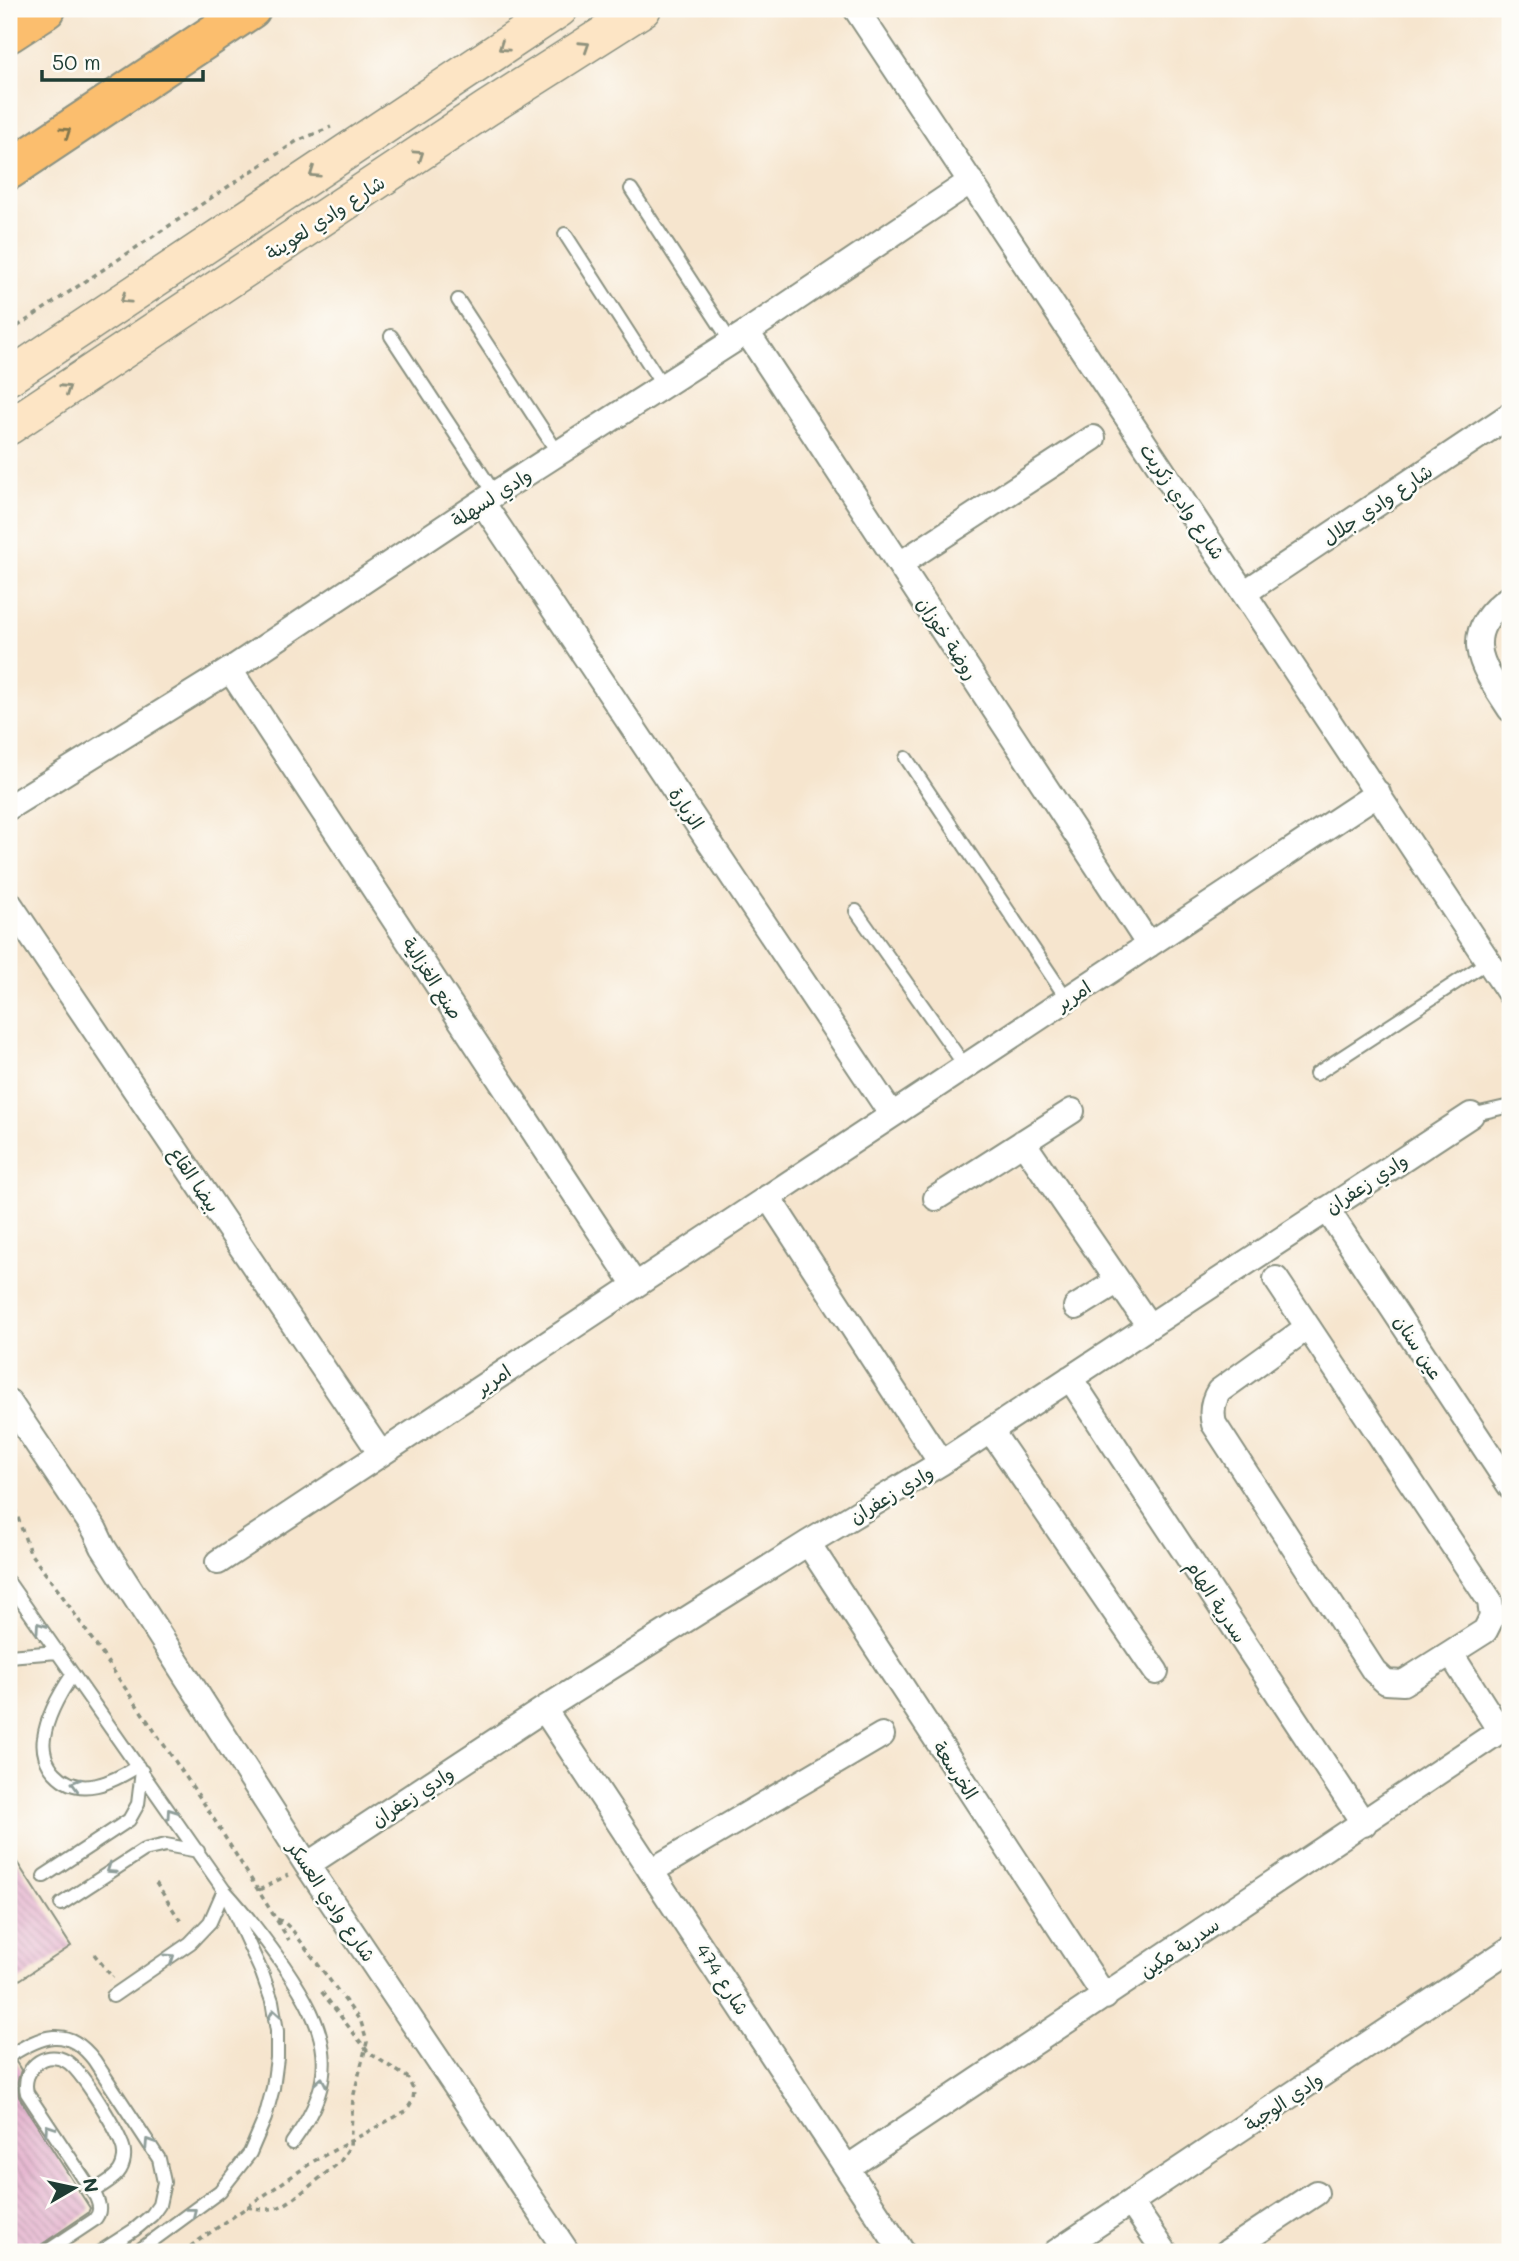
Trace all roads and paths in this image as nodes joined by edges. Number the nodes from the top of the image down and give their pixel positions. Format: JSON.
{"nodes":[{"id":1,"x":46,"y":9,"type":"edge"},
{"id":2,"x":251,"y":9,"type":"edge"},
{"id":3,"x":560,"y":9,"type":"edge"},
{"id":4,"x":643,"y":9,"type":"edge"},
{"id":5,"x":856,"y":9,"type":"edge"},
{"id":6,"x":9,"y":33,"type":"edge"},
{"id":7,"x":9,"y":170,"type":"edge"},
{"id":8,"x":971,"y":181,"type":"junction"},
{"id":9,"x":631,"y":189,"type":"dead end"},
{"id":10,"x":565,"y":234,"type":"dead end"},
{"id":11,"x":458,"y":300,"type":"dead end"},
{"id":12,"x":391,"y":336,"type":"dead end"},
{"id":13,"x":739,"y":337,"type":"junction"},
{"id":14,"x":9,"y":377,"type":"edge"},
{"id":15,"x":663,"y":386,"type":"junction"},
{"id":16,"x":1510,"y":415,"type":"edge"},
{"id":17,"x":9,"y":426,"type":"edge"},
{"id":18,"x":1093,"y":438,"type":"dead end"},
{"id":19,"x":558,"y":453,"type":"junction"},
{"id":20,"x":488,"y":498,"type":"junction"},
{"id":21,"x":900,"y":564,"type":"junction"},
{"id":22,"x":1244,"y":593,"type":"junction"},
{"id":23,"x":1510,"y":597,"type":"edge"},
{"id":24,"x":230,"y":670,"type":"junction"},
{"id":25,"x":1510,"y":709,"type":"edge"},
{"id":26,"x":906,"y":758,"type":"dead end"},
{"id":27,"x":1378,"y":793,"type":"junction"},
{"id":28,"x":9,"y":807,"type":"edge"},
{"id":29,"x":9,"y":903,"type":"edge"},
{"id":30,"x":856,"y":911,"type":"dead end"},
{"id":31,"x":1149,"y":945,"type":"junction"},
{"id":32,"x":1489,"y":961,"type":"junction"},
{"id":33,"x":1508,"y":986,"type":"edge"},
{"id":34,"x":1067,"y":999,"type":"junction"},
{"id":35,"x":965,"y":1066,"type":"junction"},
{"id":36,"x":1316,"y":1074,"type":"dead end"},
{"id":37,"x":1510,"y":1106,"type":"edge"},
{"id":38,"x":1072,"y":1111,"type":"dead end"},
{"id":39,"x":892,"y":1115,"type":"junction"},
{"id":40,"x":1471,"y":1115,"type":"joint"},
{"id":41,"x":1023,"y":1142,"type":"junction"},
{"id":42,"x":768,"y":1197,"type":"junction"},
{"id":43,"x":936,"y":1198,"type":"dead end"},
{"id":44,"x":1327,"y":1209,"type":"junction"},
{"id":45,"x":1276,"y":1279,"type":"dead end"},
{"id":46,"x":1118,"y":1281,"type":"junction"},
{"id":47,"x":635,"y":1285,"type":"junction"},
{"id":48,"x":1076,"y":1307,"type":"dead end"},
{"id":49,"x":1149,"y":1326,"type":"junction"},
{"id":50,"x":1308,"y":1327,"type":"junction"},
{"id":51,"x":1070,"y":1378,"type":"junction"},
{"id":52,"x":9,"y":1402,"type":"edge"},
{"id":53,"x":9,"y":1426,"type":"edge"},
{"id":54,"x":991,"y":1431,"type":"junction"},
{"id":55,"x":381,"y":1454,"type":"junction"},
{"id":56,"x":942,"y":1464,"type":"junction"},
{"id":57,"x":1510,"y":1486,"type":"edge"},
{"id":58,"x":808,"y":1544,"type":"junction"},
{"id":59,"x":103,"y":1547,"type":"junction"},
{"id":60,"x":218,"y":1562,"type":"dead end"},
{"id":61,"x":9,"y":1583,"type":"edge"},
{"id":62,"x":57,"y":1653,"type":"junction"},
{"id":63,"x":1451,"y":1654,"type":"junction"},
{"id":64,"x":9,"y":1656,"type":"edge"},
{"id":65,"x":1156,"y":1672,"type":"dead end"},
{"id":66,"x":73,"y":1674,"type":"junction"},
{"id":67,"x":544,"y":1709,"type":"junction"},
{"id":68,"x":1505,"y":1728,"type":"edge"},
{"id":69,"x":882,"y":1735,"type":"dead end"},
{"id":70,"x":140,"y":1768,"type":"junction"},
{"id":71,"x":1364,"y":1824,"type":"junction"},
{"id":72,"x":198,"y":1851,"type":"junction"},
{"id":73,"x":307,"y":1865,"type":"junction"},
{"id":74,"x":651,"y":1871,"type":"junction"},
{"id":75,"x":44,"y":1876,"type":"dead end"},
{"id":76,"x":156,"y":1883,"type":"dead end"},
{"id":77,"x":224,"y":1890,"type":"junction"},
{"id":78,"x":259,"y":1890,"type":"dead end"},
{"id":79,"x":61,"y":1903,"type":"dead end"},
{"id":80,"x":275,"y":1919,"type":"dead end"},
{"id":81,"x":174,"y":1933,"type":"dead end"},
{"id":82,"x":1510,"y":1949,"type":"edge"},
{"id":83,"x":94,"y":1954,"type":"dead end"},
{"id":84,"x":122,"y":1970,"type":"dead end"},
{"id":85,"x":113,"y":1996,"type":"dead end"},
{"id":86,"x":1105,"y":1997,"type":"junction"},
{"id":87,"x":9,"y":2056,"type":"edge"},
{"id":88,"x":292,"y":2143,"type":"dead end"},
{"id":89,"x":847,"y":2168,"type":"junction"},
{"id":90,"x":97,"y":2189,"type":"dead end"},
{"id":91,"x":1316,"y":2193,"type":"dead end"},
{"id":92,"x":1131,"y":2203,"type":"junction"},
{"id":93,"x":247,"y":2207,"type":"dead end"},
{"id":94,"x":901,"y":2250,"type":"dead end"},
{"id":95,"x":46,"y":2252,"type":"edge"},
{"id":96,"x":100,"y":2252,"type":"edge"},
{"id":97,"x":137,"y":2252,"type":"edge"},
{"id":98,"x":567,"y":2252,"type":"edge"},
{"id":99,"x":1056,"y":2252,"type":"edge"},
{"id":100,"x":1165,"y":2252,"type":"edge"},
{"id":101,"x":1227,"y":2252,"type":"edge"}],
"edges":[{"from":1,"to":6,"type":"highway"},
{"from":7,"to":2,"type":"highway","one_way":true},
{"from":3,"to":14,"type":"main road","one_way":true},
{"from":17,"to":4,"type":"main road","name":"شارع وادي لعوينة","one_way":true},
{"from":5,"to":8,"type":"street","name":"شارع وادي زكريت"},
{"from":8,"to":13,"type":"street","name":"وادي لسهلة"},
{"from":8,"to":22,"type":"street","name":"شارع وادي زكريت"},
{"from":9,"to":13,"type":"lane"},
{"from":10,"to":15,"type":"lane"},
{"from":11,"to":19,"type":"lane"},
{"from":12,"to":20,"type":"lane"},
{"from":13,"to":15,"type":"street","name":"وادي لسهلة"},
{"from":13,"to":21,"type":"street","name":"روضة خوزان"},
{"from":15,"to":19,"type":"street","name":"وادي لسهلة"},
{"from":16,"to":22,"type":"street","name":"شارع وادي جلال"},
{"from":18,"to":21,"type":"street"},
{"from":19,"to":20,"type":"street","name":"وادي لسهلة"},
{"from":20,"to":24,"type":"street","name":"وادي لسهلة"},
{"from":20,"to":39,"type":"street","name":"الزبارة"},
{"from":21,"to":31,"type":"street","name":"روضة خوزان"},
{"from":22,"to":27,"type":"street","name":"شارع وادي زكريت"},
{"from":23,"to":25,"type":"street"},
{"from":24,"to":28,"type":"street","name":"وادي لسهلة"},
{"from":24,"to":47,"type":"street","name":"صنع الغزالية"},
{"from":26,"to":34,"type":"lane"},
{"from":27,"to":31,"type":"street","name":"امرير"},
{"from":27,"to":32,"type":"street","name":"شارع وادي زكريت"},
{"from":29,"to":55,"type":"street","name":"بيضا القاع"},
{"from":30,"to":35,"type":"lane"},
{"from":31,"to":34,"type":"street","name":"امرير"},
{"from":32,"to":33,"type":"street","name":"شارع وادي زكريت"},
{"from":32,"to":36,"type":"lane"},
{"from":34,"to":35,"type":"street","name":"امرير"},
{"from":35,"to":39,"type":"street","name":"امرير"},
{"from":37,"to":40,"type":"lane"},
{"from":38,"to":41,"type":"street"},
{"from":39,"to":42,"type":"street","name":"امرير"},
{"from":40,"to":44,"type":"street","name":"وادي زعفران"},
{"from":41,"to":43,"type":"street"},
{"from":41,"to":46,"type":"street"},
{"from":42,"to":47,"type":"street","name":"امرير"},
{"from":42,"to":56,"type":"street"},
{"from":44,"to":49,"type":"street","name":"وادي زعفران"},
{"from":44,"to":57,"type":"street","name":"عين سنان"},
{"from":45,"to":50,"type":"street"},
{"from":46,"to":48,"type":"street"},
{"from":46,"to":49,"type":"street"},
{"from":47,"to":55,"type":"street","name":"امرير"},
{"from":49,"to":51,"type":"street","name":"وادي زعفران"},
{"from":50,"to":63,"type":"street"},
{"from":50,"to":63,"type":"street"},
{"from":51,"to":54,"type":"street","name":"وادي زعفران"},
{"from":51,"to":71,"type":"street","name":"سدرية الهام"},
{"from":52,"to":59,"type":"street","name":"شارع وادي العسكر"},
{"from":53,"to":59,"type":"street","name":"شارع وادي العسكر"},
{"from":54,"to":56,"type":"street","name":"وادي زعفران"},
{"from":54,"to":65,"type":"street"},
{"from":55,"to":60,"type":"street","name":"امرير"},
{"from":56,"to":58,"type":"street","name":"وادي زعفران"},
{"from":58,"to":67,"type":"street","name":"وادي زعفران"},
{"from":58,"to":86,"type":"street","name":"الخرسعة"},
{"from":59,"to":73,"type":"street","name":"شارع وادي العسكر"},
{"from":62,"to":61,"type":"lane","one_way":true},
{"from":62,"to":64,"type":"lane"},
{"from":62,"to":66,"type":"lane"},
{"from":63,"to":68,"type":"street"},
{"from":66,"to":70,"type":"lane"},
{"from":70,"to":66,"type":"lane","one_way":true},
{"from":67,"to":73,"type":"street","name":"وادي زعفران"},
{"from":67,"to":74,"type":"street","name":"شارع 474"},
{"from":68,"to":71,"type":"street","name":"سدرية مكين"},
{"from":69,"to":74,"type":"street"},
{"from":72,"to":70,"type":"lane","one_way":true},
{"from":70,"to":75,"type":"lane"},
{"from":71,"to":86,"type":"street","name":"سدرية مكين"},
{"from":72,"to":77,"type":"lane"},
{"from":72,"to":79,"type":"lane","one_way":true},
{"from":73,"to":78,"type":"path"},
{"from":73,"to":98,"type":"street","name":"شارع وادي العسكر"},
{"from":74,"to":89,"type":"street","name":"شارع 474"},
{"from":76,"to":81,"type":"path"},
{"from":85,"to":77,"type":"lane","one_way":true},
{"from":88,"to":77,"type":"lane","one_way":true},
{"from":97,"to":77,"type":"lane","one_way":true},
{"from":80,"to":93,"type":"path","bridge":true},
{"from":82,"to":92,"type":"street","name":"وادي الوجبة"},
{"from":83,"to":84,"type":"path"},
{"from":86,"to":89,"type":"street","name":"سدرية مكين"},
{"from":96,"to":87,"type":"lane","one_way":true},
{"from":89,"to":94,"type":"street","name":"شارع 474"},
{"from":95,"to":90,"type":"lane","one_way":true},
{"from":91,"to":101,"type":"street"},
{"from":92,"to":99,"type":"street","name":"وادي الوجبة"},
{"from":92,"to":100,"type":"street"}]}
